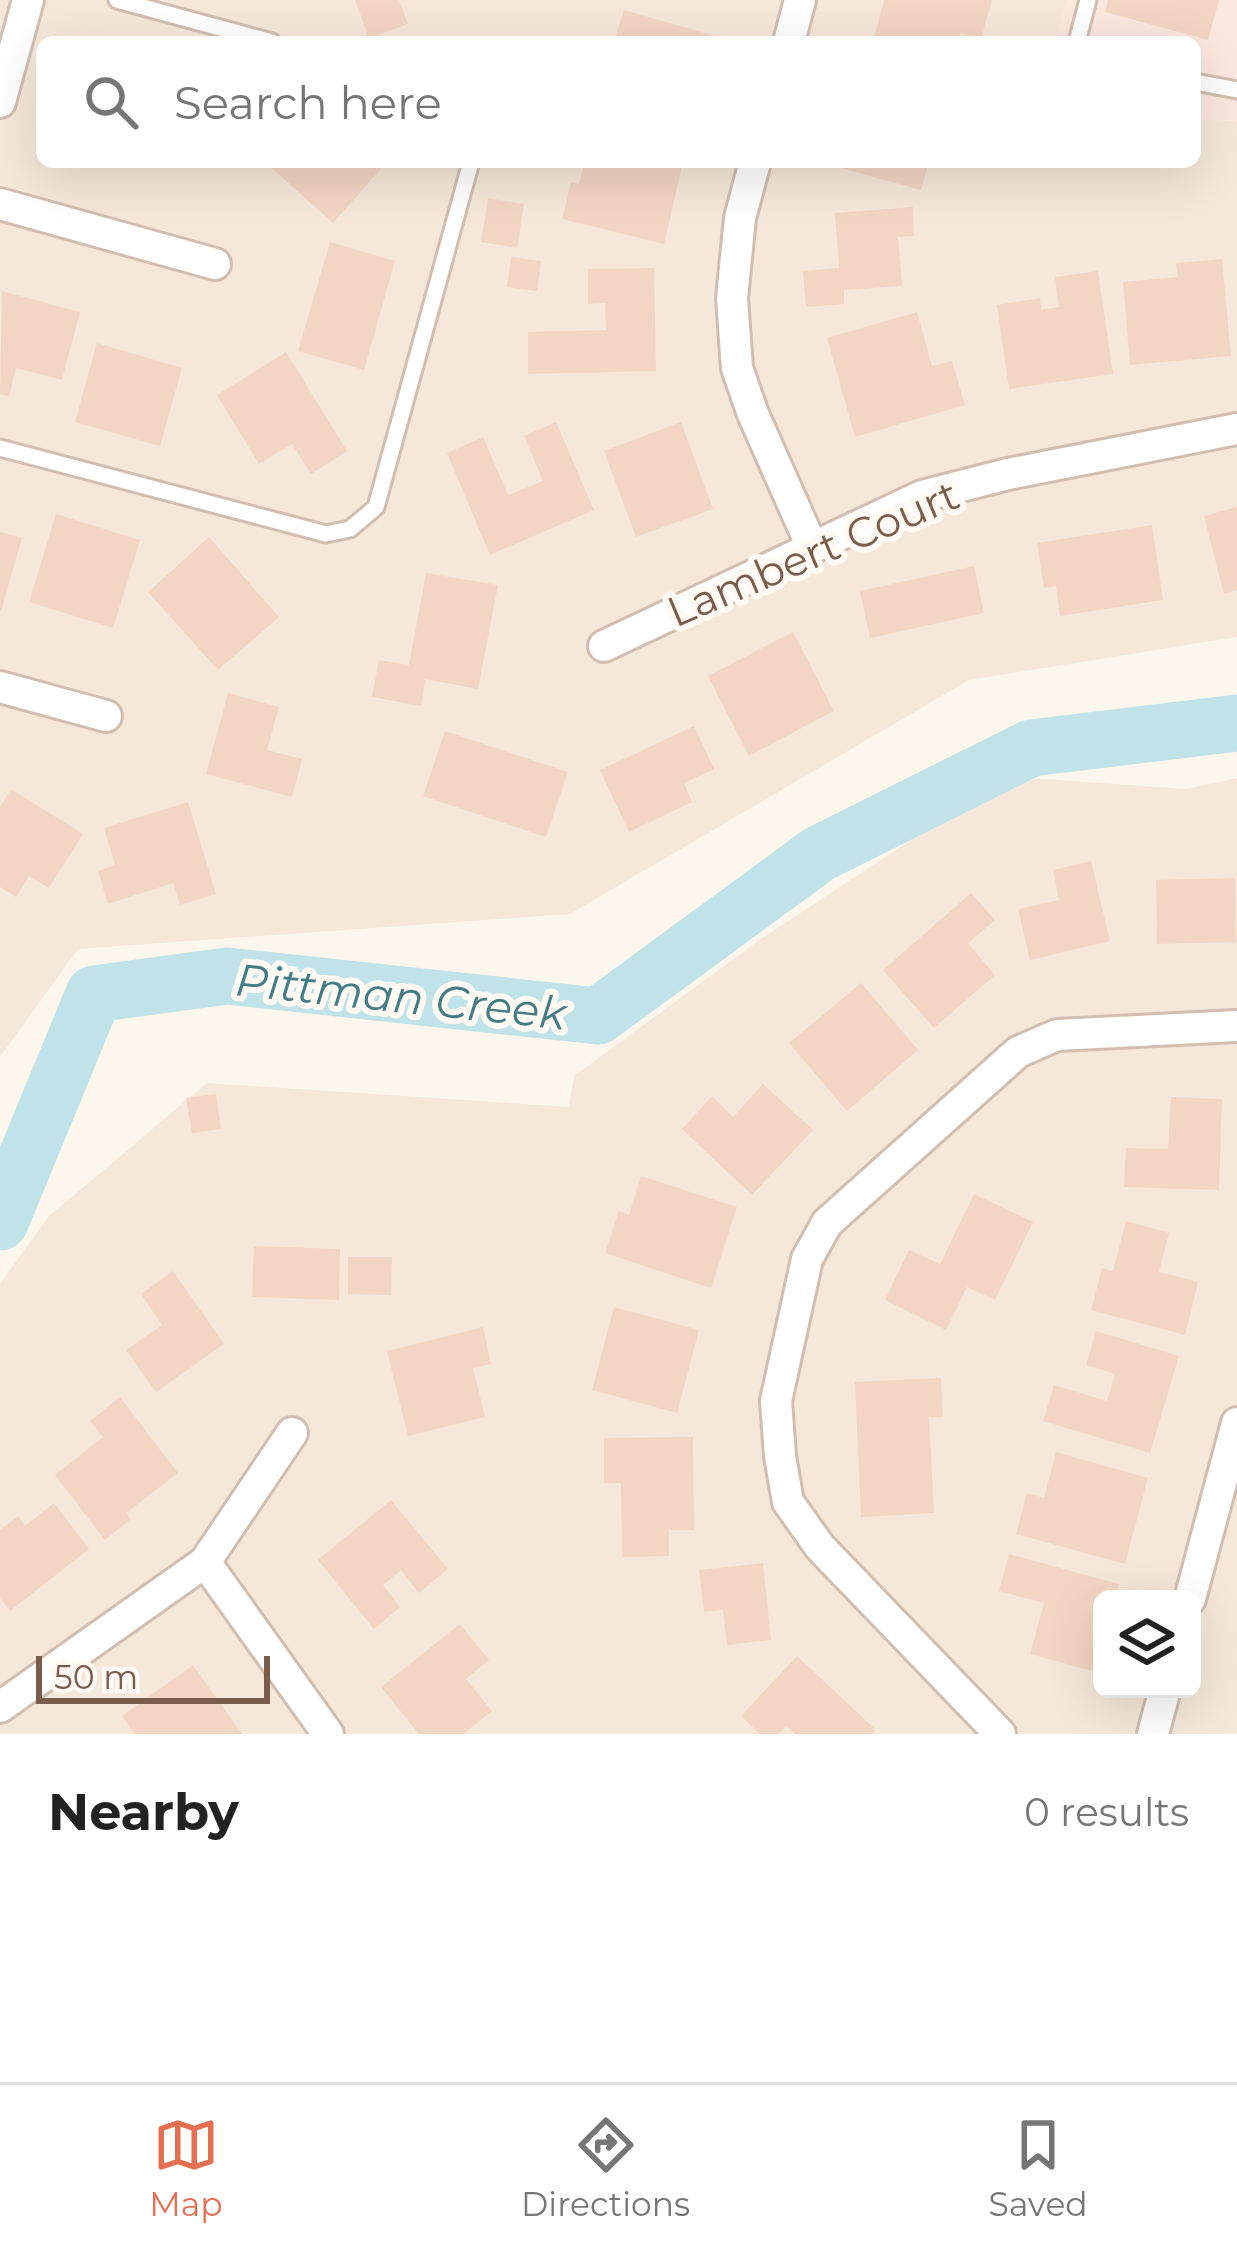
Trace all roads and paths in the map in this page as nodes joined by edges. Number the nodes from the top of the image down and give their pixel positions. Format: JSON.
{"nodes":[{"id":1,"x":28,"y":0,"type":"edge"},
{"id":2,"x":117,"y":0,"type":"edge"},
{"id":3,"x":800,"y":0,"type":"edge"},
{"id":4,"x":1088,"y":0,"type":"edge"},
{"id":5,"x":250,"y":36,"type":"edge"},
{"id":6,"x":791,"y":36,"type":"edge"},
{"id":7,"x":1079,"y":36,"type":"edge"},
{"id":8,"x":1201,"y":83,"type":"edge"},
{"id":9,"x":1237,"y":90,"type":"edge"},
{"id":10,"x":0,"y":102,"type":"edge"},
{"id":11,"x":469,"y":168,"type":"edge"},
{"id":12,"x":753,"y":168,"type":"edge"},
{"id":13,"x":0,"y":204,"type":"edge"},
{"id":14,"x":215,"y":264,"type":"dead end"},
{"id":15,"x":1237,"y":429,"type":"edge"},
{"id":16,"x":0,"y":448,"type":"edge"},
{"id":17,"x":812,"y":547,"type":"junction"},
{"id":18,"x":604,"y":646,"type":"dead end"},
{"id":19,"x":0,"y":687,"type":"edge"},
{"id":20,"x":106,"y":716,"type":"dead end"},
{"id":21,"x":1237,"y":1027,"type":"edge"},
{"id":22,"x":1237,"y":1424,"type":"edge"},
{"id":23,"x":292,"y":1433,"type":"dead end"},
{"id":24,"x":205,"y":1562,"type":"junction"},
{"id":25,"x":1192,"y":1590,"type":"edge"},
{"id":26,"x":1163,"y":1698,"type":"edge"},
{"id":27,"x":0,"y":1707,"type":"edge"},
{"id":28,"x":327,"y":1734,"type":"edge"},
{"id":29,"x":1000,"y":1734,"type":"edge"},
{"id":30,"x":1153,"y":1734,"type":"edge"}],
"edges":[{"from":1,"to":10,"type":"street"},
{"from":2,"to":5,"type":"lane"},
{"from":3,"to":6,"type":"street"},
{"from":4,"to":7,"type":"lane"},
{"from":8,"to":9,"type":"lane"},
{"from":11,"to":16,"type":"lane"},
{"from":12,"to":17,"type":"street"},
{"from":13,"to":14,"type":"street"},
{"from":15,"to":17,"type":"street","name":"Lambert Court"},
{"from":17,"to":18,"type":"street","name":"Lambert Court"},
{"from":19,"to":20,"type":"street"},
{"from":21,"to":29,"type":"street"},
{"from":22,"to":25,"type":"street"},
{"from":23,"to":24,"type":"street"},
{"from":24,"to":27,"type":"street"},
{"from":24,"to":28,"type":"street"},
{"from":26,"to":30,"type":"street"}]}
